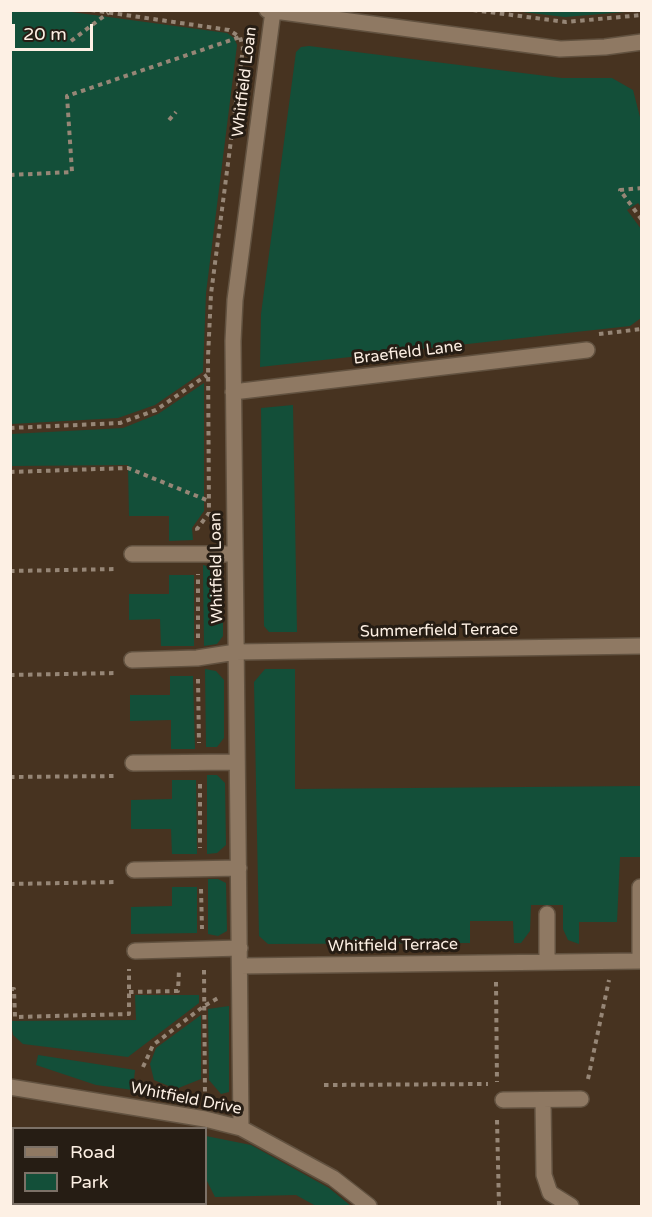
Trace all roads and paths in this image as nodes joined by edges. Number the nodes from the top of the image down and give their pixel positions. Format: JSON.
{"nodes":[{"id":1,"x":91,"y":10,"type":"edge"},
{"id":2,"x":267,"y":10,"type":"edge"},
{"id":3,"x":473,"y":10,"type":"edge"},
{"id":4,"x":273,"y":11,"type":"edge"},
{"id":5,"x":108,"y":13,"type":"junction"},
{"id":6,"x":642,"y":15,"type":"edge"},
{"id":7,"x":240,"y":37,"type":"junction"},
{"id":8,"x":71,"y":41,"type":"dead end"},
{"id":9,"x":642,"y":42,"type":"edge"},
{"id":10,"x":176,"y":112,"type":"dead end"},
{"id":11,"x":169,"y":120,"type":"dead end"},
{"id":12,"x":10,"y":175,"type":"edge"},
{"id":13,"x":642,"y":188,"type":"edge"},
{"id":14,"x":642,"y":219,"type":"edge"},
{"id":15,"x":642,"y":329,"type":"edge"},
{"id":16,"x":597,"y":334,"type":"dead end"},
{"id":17,"x":587,"y":350,"type":"dead end"},
{"id":18,"x":208,"y":375,"type":"junction"},
{"id":19,"x":233,"y":392,"type":"junction"},
{"id":20,"x":10,"y":428,"type":"edge"},
{"id":21,"x":10,"y":471,"type":"edge"},
{"id":22,"x":209,"y":501,"type":"junction"},
{"id":23,"x":132,"y":554,"type":"joint"},
{"id":24,"x":198,"y":554,"type":"junction"},
{"id":25,"x":235,"y":554,"type":"junction"},
{"id":26,"x":10,"y":571,"type":"edge"},
{"id":27,"x":642,"y":646,"type":"edge"},
{"id":28,"x":236,"y":652,"type":"junction"},
{"id":29,"x":198,"y":658,"type":"junction"},
{"id":30,"x":132,"y":660,"type":"joint"},
{"id":31,"x":10,"y":675,"type":"edge"},
{"id":32,"x":237,"y":762,"type":"junction"},
{"id":33,"x":133,"y":763,"type":"joint"},
{"id":34,"x":200,"y":763,"type":"junction"},
{"id":35,"x":10,"y":777,"type":"edge"},
{"id":36,"x":239,"y":868,"type":"junction"},
{"id":37,"x":200,"y":869,"type":"junction"},
{"id":38,"x":135,"y":870,"type":"joint"},
{"id":39,"x":10,"y":884,"type":"edge"},
{"id":40,"x":642,"y":887,"type":"edge"},
{"id":41,"x":547,"y":914,"type":"dead end"},
{"id":42,"x":240,"y":948,"type":"junction"},
{"id":43,"x":203,"y":949,"type":"junction"},
{"id":44,"x":135,"y":951,"type":"joint"},
{"id":45,"x":547,"y":962,"type":"junction"},
{"id":46,"x":613,"y":962,"type":"junction"},
{"id":47,"x":240,"y":966,"type":"junction"},
{"id":48,"x":186,"y":969,"type":"dead end"},
{"id":49,"x":195,"y":969,"type":"dead end"},
{"id":50,"x":204,"y":969,"type":"junction"},
{"id":51,"x":10,"y":989,"type":"edge"},
{"id":52,"x":129,"y":992,"type":"junction"},
{"id":53,"x":241,"y":994,"type":"junction"},
{"id":54,"x":204,"y":1006,"type":"junction"},
{"id":55,"x":142,"y":1067,"type":"dead end"},
{"id":56,"x":497,"y":1084,"type":"dead end"},
{"id":57,"x":324,"y":1085,"type":"dead end"},
{"id":58,"x":10,"y":1087,"type":"edge"},
{"id":59,"x":581,"y":1099,"type":"joint"},
{"id":60,"x":503,"y":1100,"type":"dead end"},
{"id":61,"x":543,"y":1100,"type":"junction"},
{"id":62,"x":205,"y":1119,"type":"junction"},
{"id":63,"x":242,"y":1128,"type":"junction"},
{"id":64,"x":369,"y":1206,"type":"edge"},
{"id":65,"x":571,"y":1206,"type":"edge"}],
"edges":[{"from":1,"to":5,"type":"path"},
{"from":2,"to":4,"type":"street"},
{"from":3,"to":6,"type":"path"},
{"from":4,"to":9,"type":"street"},
{"from":4,"to":19,"type":"street","name":"Whitfield Loan"},
{"from":5,"to":7,"type":"path"},
{"from":5,"to":8,"type":"path"},
{"from":7,"to":12,"type":"path"},
{"from":7,"to":18,"type":"path"},
{"from":10,"to":11,"type":"path"},
{"from":13,"to":14,"type":"path"},
{"from":15,"to":16,"type":"path"},
{"from":17,"to":19,"type":"street","name":"Braefield Lane"},
{"from":18,"to":20,"type":"path"},
{"from":18,"to":22,"type":"path"},
{"from":19,"to":25,"type":"street","name":"Whitfield Loan"},
{"from":21,"to":22,"type":"path"},
{"from":22,"to":24,"type":"path"},
{"from":23,"to":24,"type":"street"},
{"from":23,"to":26,"type":"path"},
{"from":24,"to":25,"type":"street"},
{"from":24,"to":29,"type":"path"},
{"from":25,"to":28,"type":"street","name":"Whitfield Loan"},
{"from":27,"to":28,"type":"street","name":"Summerfield Terrace"},
{"from":28,"to":29,"type":"street","name":"Summerfield Terrace"},
{"from":28,"to":32,"type":"street","name":"Whitfield Loan"},
{"from":29,"to":30,"type":"street","name":"Summerfield Terrace"},
{"from":29,"to":34,"type":"path"},
{"from":30,"to":31,"type":"path"},
{"from":32,"to":34,"type":"street"},
{"from":32,"to":36,"type":"street","name":"Whitfield Loan"},
{"from":33,"to":34,"type":"street"},
{"from":33,"to":35,"type":"path"},
{"from":34,"to":37,"type":"path"},
{"from":36,"to":37,"type":"street"},
{"from":36,"to":42,"type":"street","name":"Whitfield Loan"},
{"from":37,"to":38,"type":"street"},
{"from":37,"to":43,"type":"path"},
{"from":38,"to":39,"type":"path"},
{"from":40,"to":46,"type":"street","name":"Whitfield Terrace"},
{"from":41,"to":45,"type":"street"},
{"from":42,"to":43,"type":"street"},
{"from":42,"to":47,"type":"street","name":"Whitfield Loan"},
{"from":43,"to":44,"type":"street"},
{"from":43,"to":50,"type":"path"},
{"from":44,"to":52,"type":"path"},
{"from":45,"to":46,"type":"street","name":"Whitfield Terrace"},
{"from":45,"to":47,"type":"street","name":"Whitfield Terrace"},
{"from":46,"to":59,"type":"path"},
{"from":47,"to":53,"type":"street","name":"Whitfield Loan"},
{"from":48,"to":52,"type":"path"},
{"from":49,"to":50,"type":"path"},
{"from":50,"to":54,"type":"path"},
{"from":51,"to":52,"type":"path"},
{"from":53,"to":54,"type":"path"},
{"from":53,"to":63,"type":"street","name":"Whitfield Loan"},
{"from":54,"to":55,"type":"path"},
{"from":54,"to":62,"type":"path"},
{"from":56,"to":57,"type":"path"},
{"from":58,"to":62,"type":"street","name":"Whitfield Drive"},
{"from":59,"to":61,"type":"street"},
{"from":60,"to":61,"type":"street"},
{"from":61,"to":65,"type":"street"},
{"from":62,"to":63,"type":"street","name":"Whitfield Drive"},
{"from":63,"to":64,"type":"street","name":"Whitfield Drive"}]}
